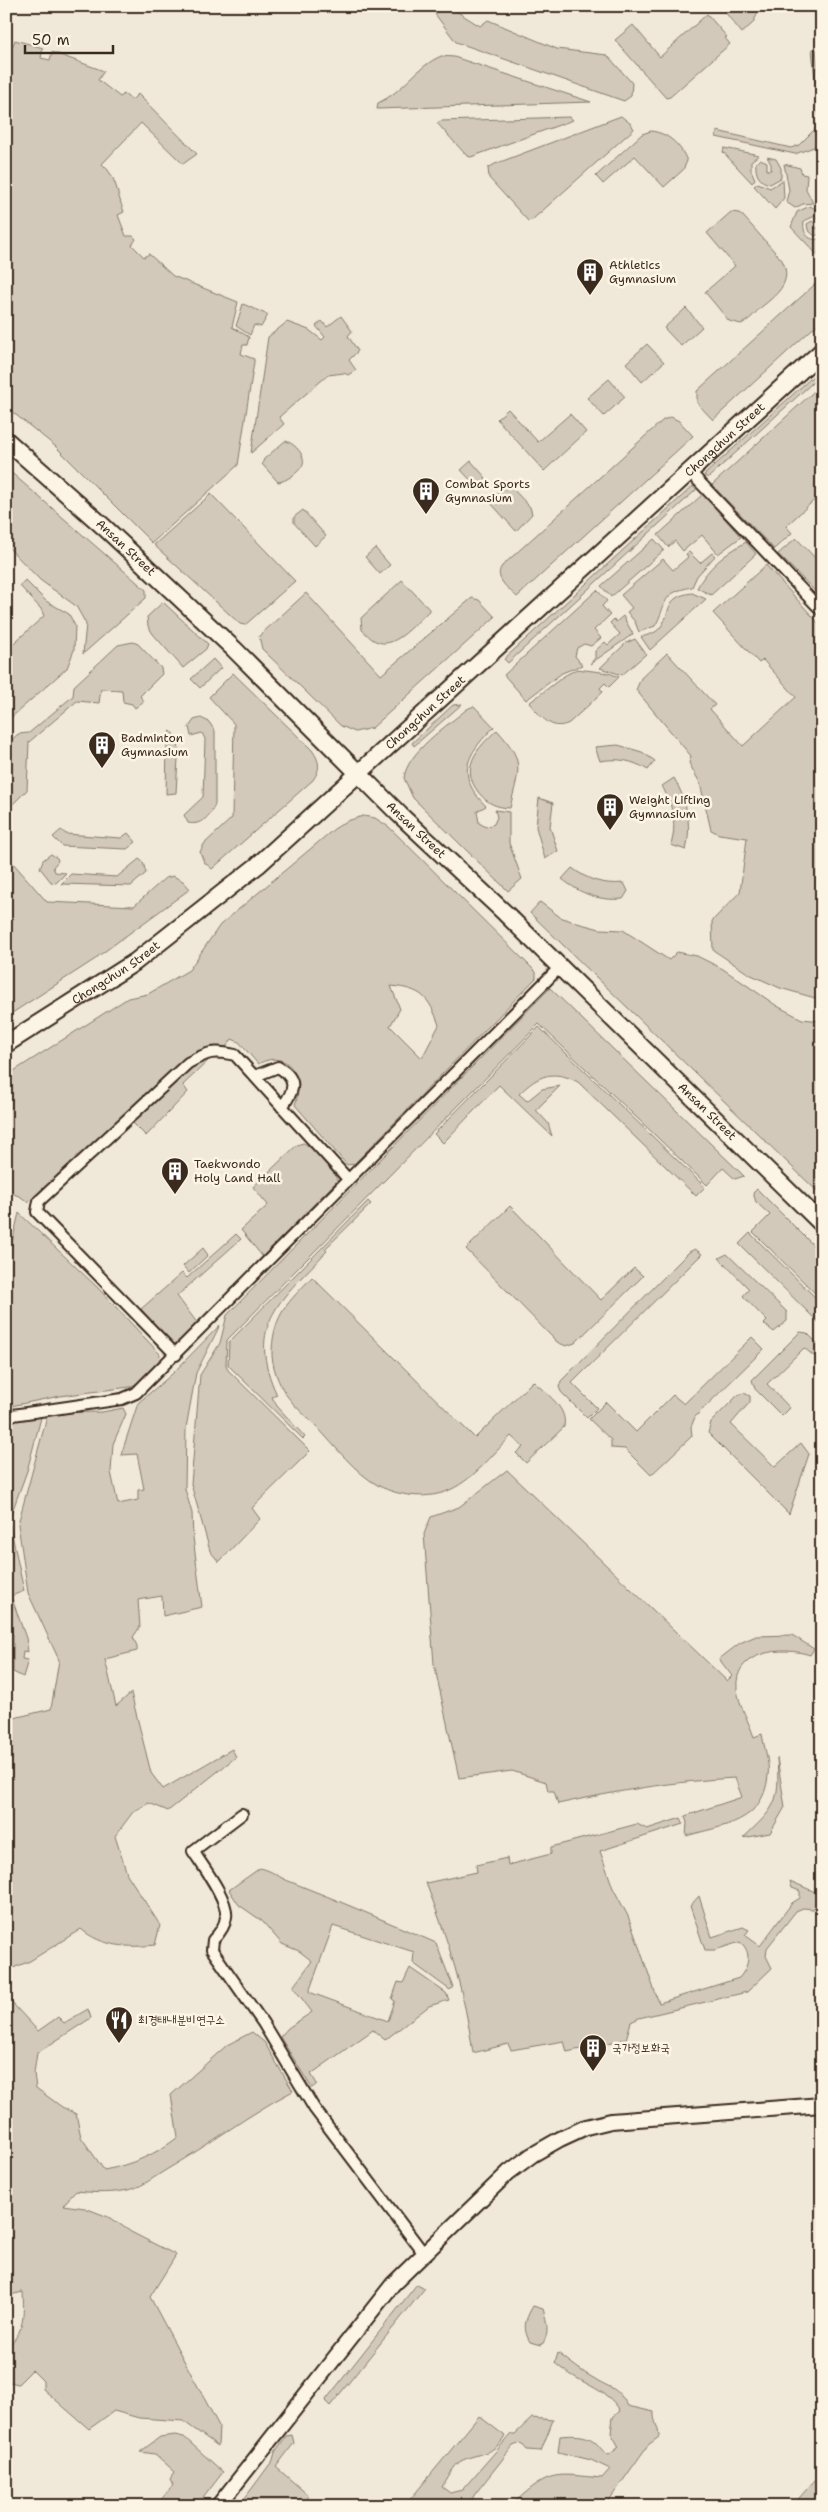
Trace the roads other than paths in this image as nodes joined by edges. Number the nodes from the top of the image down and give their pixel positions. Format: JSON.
{"nodes":[{"id":1,"x":822,"y":351,"type":"edge"},
{"id":2,"x":6,"y":440,"type":"edge"},
{"id":3,"x":690,"y":472,"type":"junction"},
{"id":4,"x":822,"y":611,"type":"edge"},
{"id":5,"x":360,"y":773,"type":"junction"},
{"id":6,"x":559,"y":968,"type":"junction"},
{"id":7,"x":6,"y":1044,"type":"edge"},
{"id":8,"x":255,"y":1076,"type":"junction"},
{"id":9,"x":282,"y":1107,"type":"junction"},
{"id":10,"x":348,"y":1179,"type":"junction"},
{"id":11,"x":822,"y":1224,"type":"edge"},
{"id":12,"x":176,"y":1355,"type":"junction"},
{"id":13,"x":6,"y":1416,"type":"edge"},
{"id":14,"x":242,"y":1814,"type":"dead end"},
{"id":15,"x":822,"y":2104,"type":"edge"},
{"id":16,"x":425,"y":2255,"type":"junction"},
{"id":17,"x":218,"y":2506,"type":"edge"}],
"edges":[{"from":1,"to":3,"type":"main road","name":"Chongchun Street"},
{"from":2,"to":5,"type":"main road","name":"Ansan Street"},
{"from":3,"to":4,"type":"street"},
{"from":3,"to":5,"type":"main road","name":"Chongchun Street"},
{"from":5,"to":6,"type":"main road","name":"Ansan Street"},
{"from":5,"to":7,"type":"main road","name":"Chongchun Street"},
{"from":6,"to":10,"type":"street"},
{"from":6,"to":11,"type":"main road","name":"Ansan Street"},
{"from":8,"to":9,"type":"street"},
{"from":8,"to":9,"type":"street"},
{"from":8,"to":12,"type":"street"},
{"from":9,"to":10,"type":"street"},
{"from":10,"to":12,"type":"street"},
{"from":12,"to":13,"type":"street"},
{"from":14,"to":16,"type":"street"},
{"from":15,"to":16,"type":"street"},
{"from":16,"to":17,"type":"street"}]}
